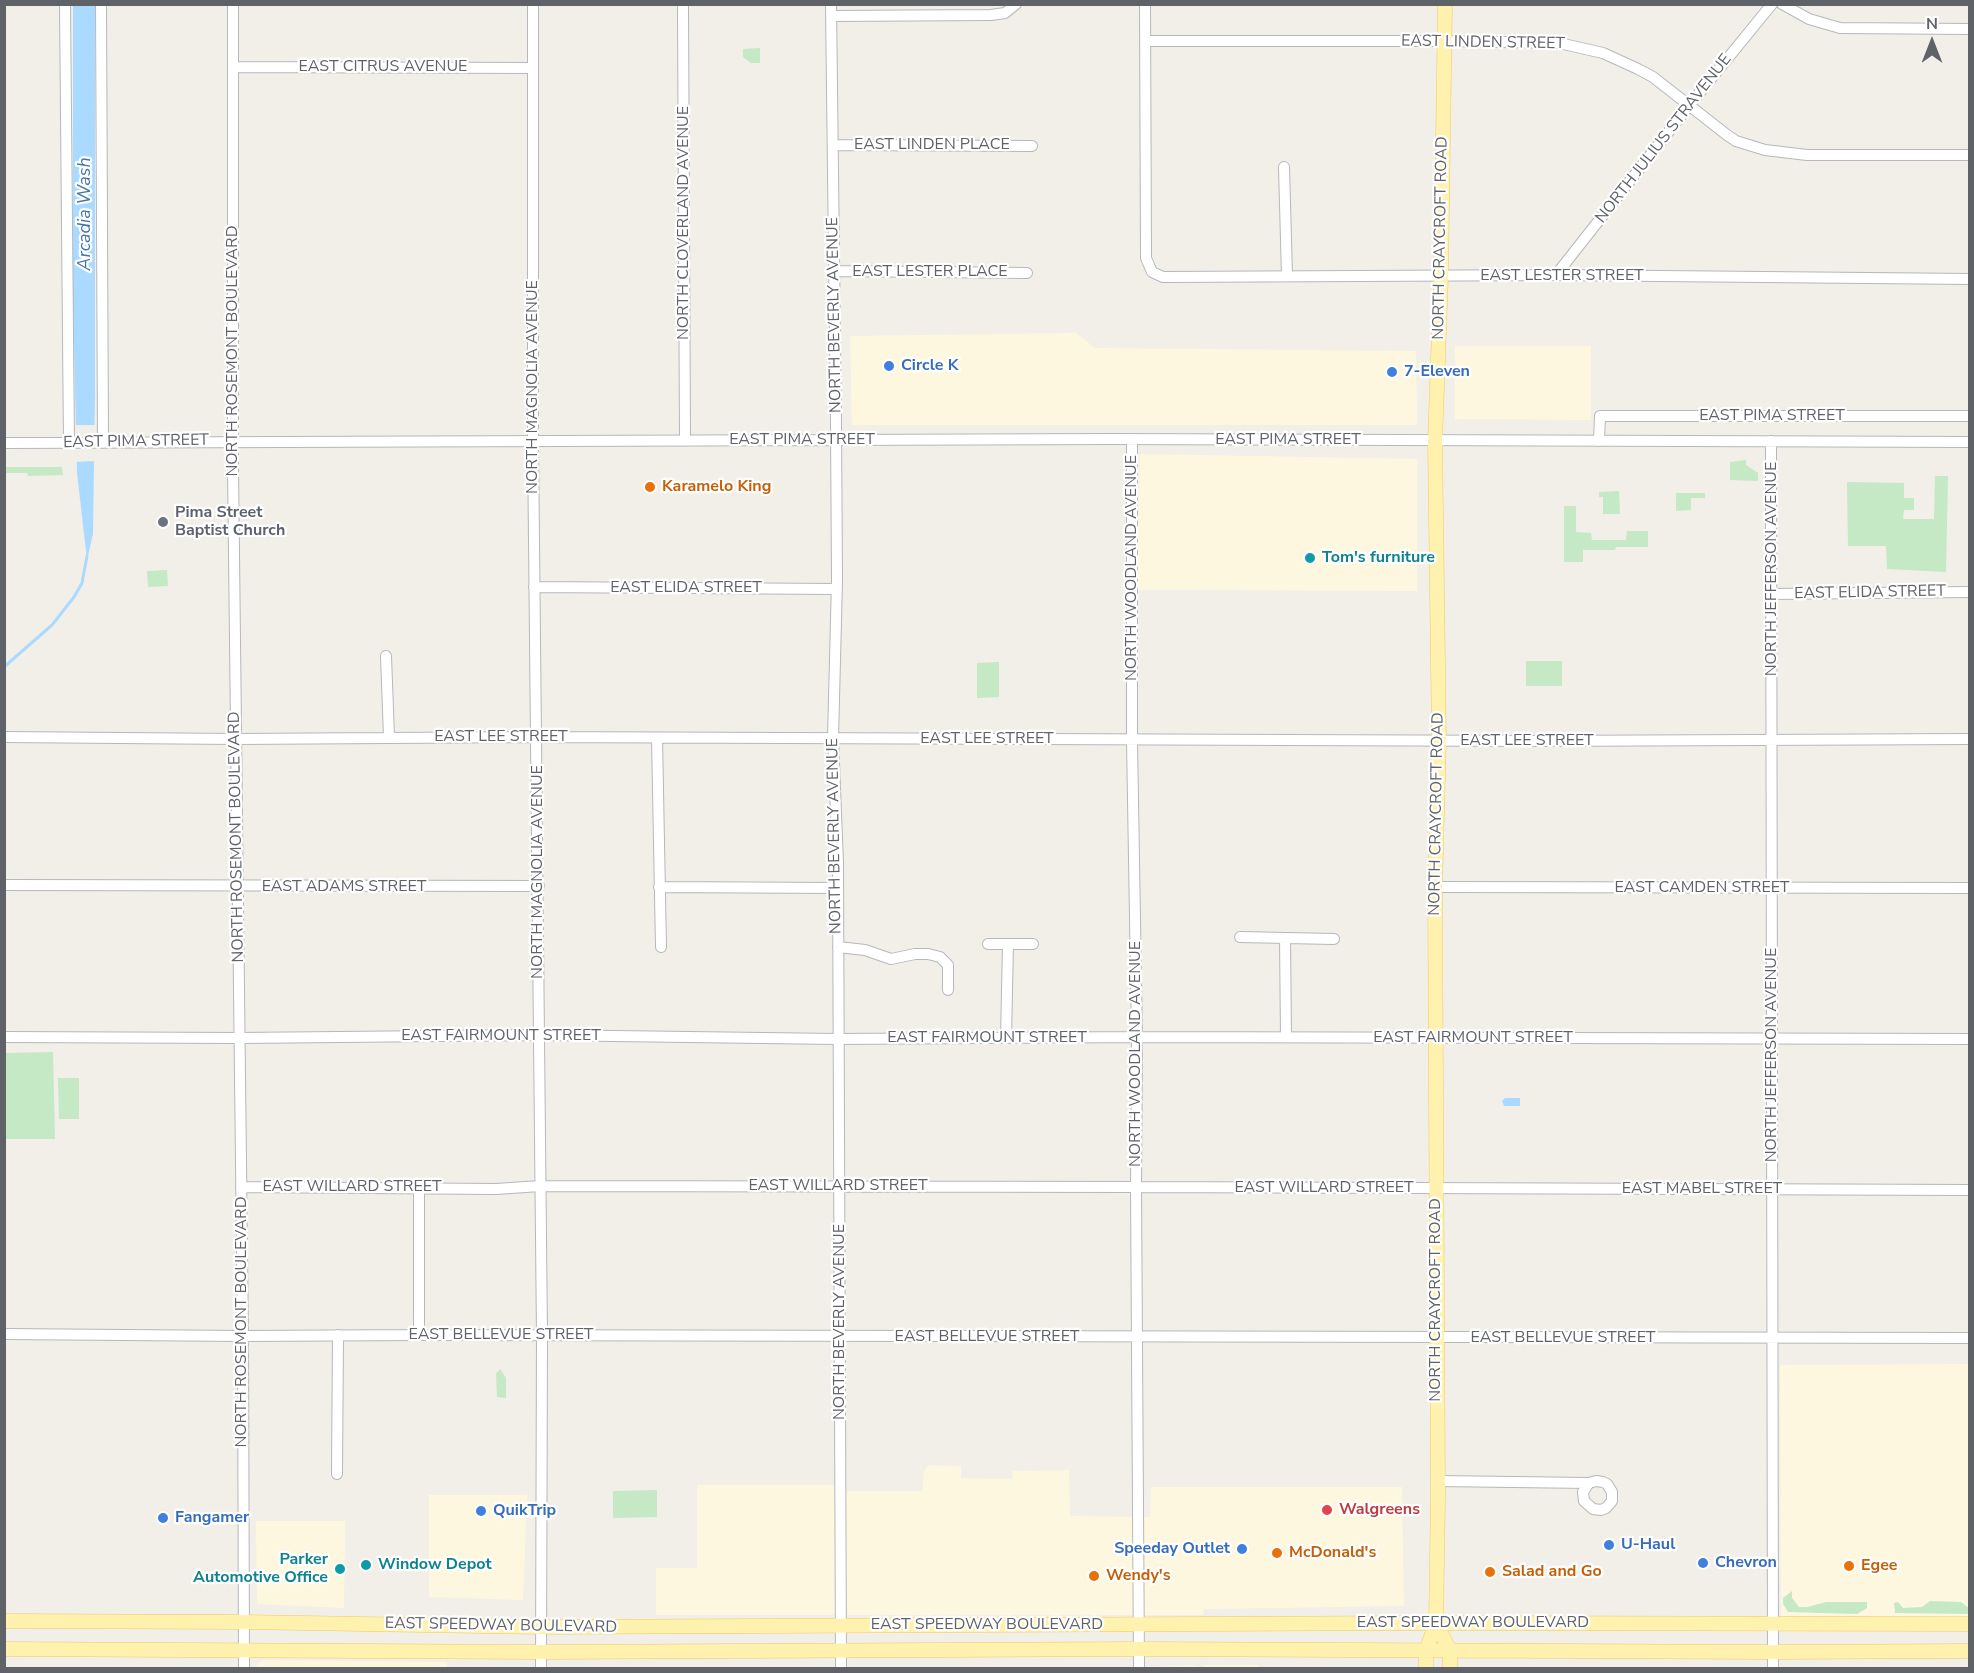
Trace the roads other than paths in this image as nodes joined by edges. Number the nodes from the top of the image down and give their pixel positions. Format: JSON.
{"nodes":[{"id":1,"x":65,"y":4,"type":"edge"},
{"id":2,"x":101,"y":4,"type":"edge"},
{"id":3,"x":233,"y":4,"type":"edge"},
{"id":4,"x":533,"y":4,"type":"edge"},
{"id":5,"x":683,"y":4,"type":"edge"},
{"id":6,"x":1016,"y":4,"type":"edge"},
{"id":7,"x":1145,"y":4,"type":"edge"},
{"id":8,"x":1445,"y":4,"type":"edge"},
{"id":9,"x":1772,"y":4,"type":"edge"},
{"id":10,"x":1782,"y":4,"type":"edge"},
{"id":11,"x":831,"y":10,"type":"edge"},
{"id":12,"x":1970,"y":29,"type":"edge"},
{"id":13,"x":1146,"y":41,"type":"junction"},
{"id":14,"x":1444,"y":41,"type":"junction"},
{"id":15,"x":233,"y":67,"type":"junction"},
{"id":16,"x":533,"y":68,"type":"junction"},
{"id":17,"x":1689,"y":105,"type":"junction"},
{"id":18,"x":833,"y":145,"type":"junction"},
{"id":19,"x":1032,"y":146,"type":"dead end"},
{"id":20,"x":1970,"y":155,"type":"edge"},
{"id":21,"x":1284,"y":167,"type":"dead end"},
{"id":22,"x":834,"y":271,"type":"junction"},
{"id":23,"x":1027,"y":273,"type":"dead end"},
{"id":24,"x":1556,"y":275,"type":"junction"},
{"id":25,"x":1287,"y":276,"type":"junction"},
{"id":26,"x":1441,"y":277,"type":"junction"},
{"id":27,"x":1970,"y":279,"type":"edge"},
{"id":28,"x":1970,"y":416,"type":"edge"},
{"id":29,"x":1132,"y":439,"type":"junction"},
{"id":30,"x":836,"y":440,"type":"junction"},
{"id":31,"x":533,"y":441,"type":"junction"},
{"id":32,"x":685,"y":441,"type":"junction"},
{"id":33,"x":1435,"y":441,"type":"junction"},
{"id":34,"x":1599,"y":441,"type":"junction"},
{"id":35,"x":1771,"y":441,"type":"junction"},
{"id":36,"x":233,"y":442,"type":"junction"},
{"id":37,"x":1970,"y":442,"type":"edge"},
{"id":38,"x":4,"y":443,"type":"edge"},
{"id":39,"x":73,"y":443,"type":"junction"},
{"id":40,"x":101,"y":443,"type":"junction"},
{"id":41,"x":534,"y":587,"type":"junction"},
{"id":42,"x":837,"y":589,"type":"junction"},
{"id":43,"x":1970,"y":592,"type":"edge"},
{"id":44,"x":1771,"y":594,"type":"junction"},
{"id":45,"x":386,"y":656,"type":"dead end"},
{"id":46,"x":4,"y":737,"type":"edge"},
{"id":47,"x":389,"y":737,"type":"junction"},
{"id":48,"x":537,"y":737,"type":"junction"},
{"id":49,"x":657,"y":738,"type":"junction"},
{"id":50,"x":833,"y":738,"type":"junction"},
{"id":51,"x":236,"y":739,"type":"junction"},
{"id":52,"x":1970,"y":739,"type":"edge"},
{"id":53,"x":1132,"y":740,"type":"junction"},
{"id":54,"x":1439,"y":740,"type":"junction"},
{"id":55,"x":1773,"y":740,"type":"junction"},
{"id":56,"x":4,"y":885,"type":"edge"},
{"id":57,"x":538,"y":886,"type":"junction"},
{"id":58,"x":237,"y":887,"type":"junction"},
{"id":59,"x":659,"y":887,"type":"junction"},
{"id":60,"x":1435,"y":887,"type":"junction"},
{"id":61,"x":837,"y":888,"type":"junction"},
{"id":62,"x":1773,"y":888,"type":"junction"},
{"id":63,"x":1970,"y":888,"type":"edge"},
{"id":64,"x":1240,"y":937,"type":"dead end"},
{"id":65,"x":1285,"y":938,"type":"junction"},
{"id":66,"x":1334,"y":939,"type":"dead end"},
{"id":67,"x":988,"y":944,"type":"dead end"},
{"id":68,"x":1008,"y":944,"type":"junction"},
{"id":69,"x":1033,"y":944,"type":"dead end"},
{"id":70,"x":661,"y":946,"type":"dead end"},
{"id":71,"x":838,"y":946,"type":"junction"},
{"id":72,"x":948,"y":990,"type":"dead end"},
{"id":73,"x":539,"y":1035,"type":"junction"},
{"id":74,"x":4,"y":1037,"type":"edge"},
{"id":75,"x":1137,"y":1037,"type":"junction"},
{"id":76,"x":1286,"y":1037,"type":"junction"},
{"id":77,"x":239,"y":1038,"type":"junction"},
{"id":78,"x":1006,"y":1038,"type":"junction"},
{"id":79,"x":1436,"y":1038,"type":"junction"},
{"id":80,"x":837,"y":1039,"type":"junction"},
{"id":81,"x":1773,"y":1039,"type":"junction"},
{"id":82,"x":1970,"y":1039,"type":"edge"},
{"id":83,"x":540,"y":1186,"type":"junction"},
{"id":84,"x":840,"y":1186,"type":"junction"},
{"id":85,"x":241,"y":1187,"type":"junction"},
{"id":86,"x":1136,"y":1187,"type":"junction"},
{"id":87,"x":419,"y":1188,"type":"junction"},
{"id":88,"x":1436,"y":1188,"type":"junction"},
{"id":89,"x":1772,"y":1189,"type":"junction"},
{"id":90,"x":1970,"y":1190,"type":"edge"},
{"id":91,"x":4,"y":1334,"type":"edge"},
{"id":92,"x":338,"y":1335,"type":"junction"},
{"id":93,"x":419,"y":1335,"type":"junction"},
{"id":94,"x":542,"y":1335,"type":"junction"},
{"id":95,"x":243,"y":1336,"type":"junction"},
{"id":96,"x":839,"y":1337,"type":"junction"},
{"id":97,"x":1137,"y":1337,"type":"junction"},
{"id":98,"x":1437,"y":1338,"type":"junction"},
{"id":99,"x":1773,"y":1338,"type":"junction"},
{"id":100,"x":1970,"y":1338,"type":"edge"},
{"id":101,"x":337,"y":1474,"type":"dead end"},
{"id":102,"x":1437,"y":1481,"type":"junction"},
{"id":103,"x":1589,"y":1484,"type":"dead end"},
{"id":104,"x":4,"y":1621,"type":"edge"},
{"id":105,"x":244,"y":1622,"type":"junction"},
{"id":106,"x":1436,"y":1623,"type":"junction"},
{"id":107,"x":1773,"y":1624,"type":"junction"},
{"id":108,"x":1970,"y":1624,"type":"edge"},
{"id":109,"x":1139,"y":1625,"type":"junction"},
{"id":110,"x":841,"y":1626,"type":"junction"},
{"id":111,"x":541,"y":1627,"type":"junction"},
{"id":112,"x":4,"y":1649,"type":"edge"},
{"id":113,"x":244,"y":1649,"type":"junction"},
{"id":114,"x":1139,"y":1649,"type":"junction"},
{"id":115,"x":841,"y":1650,"type":"junction"},
{"id":116,"x":1426,"y":1651,"type":"junction"},
{"id":117,"x":1450,"y":1651,"type":"junction"},
{"id":118,"x":1970,"y":1651,"type":"edge"},
{"id":119,"x":541,"y":1652,"type":"junction"},
{"id":120,"x":1773,"y":1652,"type":"junction"},
{"id":121,"x":244,"y":1668,"type":"edge"},
{"id":122,"x":541,"y":1668,"type":"edge"},
{"id":123,"x":841,"y":1668,"type":"edge"},
{"id":124,"x":1139,"y":1668,"type":"edge"},
{"id":125,"x":1426,"y":1668,"type":"edge"},
{"id":126,"x":1450,"y":1668,"type":"edge"},
{"id":127,"x":1773,"y":1668,"type":"edge"}],
"edges":[{"from":1,"to":39,"type":"street"},
{"from":2,"to":40,"type":"street"},
{"from":3,"to":15,"type":"street","name":"NORTH ROSEMONT BOULEVARD"},
{"from":4,"to":16,"type":"street","name":"NORTH MAGNOLIA AVENUE"},
{"from":5,"to":32,"type":"street","name":"NORTH CLOVERLAND AVENUE"},
{"from":6,"to":11,"type":"street"},
{"from":7,"to":13,"type":"street"},
{"from":8,"to":14,"type":"main road","name":"NORTH CRAYCROFT ROAD"},
{"from":9,"to":17,"type":"street","name":"NORTH JULIUS STRAVENUE"},
{"from":10,"to":12,"type":"street"},
{"from":11,"to":18,"type":"street","name":"NORTH BEVERLY AVENUE"},
{"from":13,"to":14,"type":"street","name":"EAST LINDEN STREET"},
{"from":13,"to":25,"type":"street","name":"EAST LESTER STREET"},
{"from":14,"to":17,"type":"street","name":"EAST LINDEN STREET"},
{"from":14,"to":26,"type":"main road","name":"NORTH CRAYCROFT ROAD"},
{"from":15,"to":16,"type":"street","name":"EAST CITRUS AVENUE"},
{"from":15,"to":36,"type":"street","name":"NORTH ROSEMONT BOULEVARD"},
{"from":16,"to":31,"type":"street","name":"NORTH MAGNOLIA AVENUE"},
{"from":17,"to":20,"type":"street","name":"EAST LINDEN STREET"},
{"from":17,"to":24,"type":"street","name":"NORTH JULIUS STRAVENUE"},
{"from":18,"to":19,"type":"street","name":"EAST LINDEN PLACE"},
{"from":18,"to":22,"type":"street","name":"NORTH BEVERLY AVENUE"},
{"from":21,"to":25,"type":"street"},
{"from":22,"to":23,"type":"street","name":"EAST LESTER PLACE"},
{"from":22,"to":30,"type":"street","name":"NORTH BEVERLY AVENUE"},
{"from":24,"to":26,"type":"street","name":"EAST LESTER STREET"},
{"from":24,"to":27,"type":"street","name":"EAST LESTER STREET"},
{"from":25,"to":26,"type":"street","name":"EAST LESTER STREET"},
{"from":26,"to":33,"type":"main road","name":"NORTH CRAYCROFT ROAD"},
{"from":28,"to":34,"type":"street","name":"EAST PIMA STREET"},
{"from":29,"to":30,"type":"street","name":"EAST PIMA STREET"},
{"from":29,"to":33,"type":"street","name":"EAST PIMA STREET"},
{"from":29,"to":53,"type":"street","name":"NORTH WOODLAND AVENUE"},
{"from":30,"to":32,"type":"street","name":"EAST PIMA STREET"},
{"from":30,"to":42,"type":"street","name":"NORTH BEVERLY AVENUE"},
{"from":31,"to":32,"type":"street","name":"EAST PIMA STREET"},
{"from":31,"to":36,"type":"street","name":"EAST PIMA STREET"},
{"from":31,"to":41,"type":"street","name":"NORTH MAGNOLIA AVENUE"},
{"from":33,"to":34,"type":"street","name":"EAST PIMA STREET"},
{"from":33,"to":54,"type":"main road","name":"NORTH CRAYCROFT ROAD"},
{"from":34,"to":35,"type":"street","name":"EAST PIMA STREET"},
{"from":35,"to":37,"type":"street","name":"EAST PIMA STREET"},
{"from":35,"to":44,"type":"street","name":"NORTH JEFFERSON AVENUE"},
{"from":36,"to":40,"type":"street","name":"EAST PIMA STREET"},
{"from":36,"to":51,"type":"street","name":"NORTH ROSEMONT BOULEVARD"},
{"from":38,"to":39,"type":"street","name":"EAST PIMA STREET"},
{"from":39,"to":40,"type":"street","name":"EAST PIMA STREET"},
{"from":41,"to":42,"type":"street","name":"EAST ELIDA STREET"},
{"from":41,"to":48,"type":"street","name":"NORTH MAGNOLIA AVENUE"},
{"from":42,"to":50,"type":"street","name":"NORTH BEVERLY AVENUE"},
{"from":43,"to":44,"type":"street","name":"EAST ELIDA STREET"},
{"from":44,"to":55,"type":"street","name":"NORTH JEFFERSON AVENUE"},
{"from":45,"to":47,"type":"street"},
{"from":46,"to":51,"type":"street","name":"EAST LEE STREET"},
{"from":47,"to":48,"type":"street","name":"EAST LEE STREET"},
{"from":47,"to":51,"type":"street","name":"EAST LEE STREET"},
{"from":48,"to":49,"type":"street","name":"EAST LEE STREET"},
{"from":48,"to":57,"type":"street","name":"NORTH MAGNOLIA AVENUE"},
{"from":49,"to":50,"type":"street","name":"EAST LEE STREET"},
{"from":49,"to":59,"type":"street"},
{"from":50,"to":53,"type":"street","name":"EAST LEE STREET"},
{"from":50,"to":61,"type":"street","name":"NORTH BEVERLY AVENUE"},
{"from":51,"to":58,"type":"street","name":"NORTH ROSEMONT BOULEVARD"},
{"from":52,"to":55,"type":"street","name":"EAST LEE STREET"},
{"from":53,"to":54,"type":"street","name":"EAST LEE STREET"},
{"from":53,"to":75,"type":"street","name":"NORTH WOODLAND AVENUE"},
{"from":54,"to":55,"type":"street","name":"EAST LEE STREET"},
{"from":54,"to":60,"type":"main road","name":"NORTH CRAYCROFT ROAD"},
{"from":55,"to":62,"type":"street","name":"NORTH JEFFERSON AVENUE"},
{"from":56,"to":58,"type":"street","name":"EAST ADAMS STREET"},
{"from":57,"to":58,"type":"street","name":"EAST ADAMS STREET"},
{"from":57,"to":73,"type":"street","name":"NORTH MAGNOLIA AVENUE"},
{"from":58,"to":77,"type":"street","name":"NORTH ROSEMONT BOULEVARD"},
{"from":59,"to":61,"type":"street"},
{"from":59,"to":70,"type":"street"},
{"from":60,"to":62,"type":"street","name":"EAST CAMDEN STREET"},
{"from":60,"to":79,"type":"main road","name":"NORTH CRAYCROFT ROAD"},
{"from":61,"to":71,"type":"street","name":"NORTH BEVERLY AVENUE"},
{"from":62,"to":63,"type":"street","name":"EAST CAMDEN STREET"},
{"from":62,"to":81,"type":"street","name":"NORTH JEFFERSON AVENUE"},
{"from":64,"to":65,"type":"street"},
{"from":65,"to":66,"type":"street"},
{"from":65,"to":76,"type":"street"},
{"from":67,"to":68,"type":"street"},
{"from":68,"to":69,"type":"street"},
{"from":68,"to":78,"type":"street"},
{"from":71,"to":72,"type":"street"},
{"from":71,"to":80,"type":"street","name":"NORTH BEVERLY AVENUE"},
{"from":73,"to":77,"type":"street","name":"EAST FAIRMOUNT STREET"},
{"from":73,"to":80,"type":"street","name":"EAST FAIRMOUNT STREET"},
{"from":73,"to":83,"type":"street","name":"NORTH MAGNOLIA AVENUE"},
{"from":74,"to":77,"type":"street","name":"EAST FAIRMOUNT STREET"},
{"from":75,"to":76,"type":"street","name":"EAST FAIRMOUNT STREET"},
{"from":75,"to":78,"type":"street","name":"EAST FAIRMOUNT STREET"},
{"from":75,"to":86,"type":"street","name":"NORTH WOODLAND AVENUE"},
{"from":76,"to":79,"type":"street","name":"EAST FAIRMOUNT STREET"},
{"from":77,"to":85,"type":"street","name":"NORTH ROSEMONT BOULEVARD"},
{"from":78,"to":80,"type":"street","name":"EAST FAIRMOUNT STREET"},
{"from":79,"to":81,"type":"street","name":"EAST FAIRMOUNT STREET"},
{"from":79,"to":88,"type":"main road","name":"NORTH CRAYCROFT ROAD"},
{"from":80,"to":84,"type":"street","name":"NORTH BEVERLY AVENUE"},
{"from":81,"to":82,"type":"street","name":"EAST FAIRMOUNT STREET"},
{"from":81,"to":89,"type":"street","name":"NORTH JEFFERSON AVENUE"},
{"from":83,"to":84,"type":"street","name":"EAST WILLARD STREET"},
{"from":83,"to":87,"type":"street","name":"EAST WILLARD STREET"},
{"from":83,"to":94,"type":"street","name":"NORTH MAGNOLIA AVENUE"},
{"from":84,"to":86,"type":"street","name":"EAST WILLARD STREET"},
{"from":84,"to":96,"type":"street","name":"NORTH BEVERLY AVENUE"},
{"from":85,"to":87,"type":"street","name":"EAST WILLARD STREET"},
{"from":85,"to":95,"type":"street","name":"NORTH ROSEMONT BOULEVARD"},
{"from":86,"to":88,"type":"street","name":"EAST WILLARD STREET"},
{"from":86,"to":97,"type":"street","name":"NORTH WOODLAND AVENUE"},
{"from":87,"to":93,"type":"street"},
{"from":88,"to":89,"type":"street","name":"EAST MABEL STREET"},
{"from":88,"to":98,"type":"main road","name":"NORTH CRAYCROFT ROAD"},
{"from":89,"to":90,"type":"street","name":"EAST MABEL STREET"},
{"from":89,"to":99,"type":"street","name":"NORTH JEFFERSON AVENUE"},
{"from":91,"to":95,"type":"street","name":"EAST BELLEVUE STREET"},
{"from":92,"to":93,"type":"street","name":"EAST BELLEVUE STREET"},
{"from":92,"to":95,"type":"street","name":"EAST BELLEVUE STREET"},
{"from":92,"to":101,"type":"street"},
{"from":93,"to":94,"type":"street","name":"EAST BELLEVUE STREET"},
{"from":94,"to":96,"type":"street","name":"EAST BELLEVUE STREET"},
{"from":94,"to":111,"type":"street","name":"NORTH MAGNOLIA AVENUE"},
{"from":95,"to":105,"type":"street","name":"NORTH ROSEMONT BOULEVARD"},
{"from":96,"to":97,"type":"street","name":"EAST BELLEVUE STREET"},
{"from":96,"to":110,"type":"street","name":"NORTH BEVERLY AVENUE"},
{"from":97,"to":98,"type":"street","name":"EAST BELLEVUE STREET"},
{"from":97,"to":109,"type":"street","name":"NORTH WOODLAND AVENUE"},
{"from":98,"to":99,"type":"street","name":"EAST BELLEVUE STREET"},
{"from":98,"to":102,"type":"main road","name":"NORTH CRAYCROFT ROAD"},
{"from":99,"to":100,"type":"street","name":"EAST BELLEVUE STREET"},
{"from":99,"to":107,"type":"street","name":"NORTH JEFFERSON AVENUE"},
{"from":102,"to":103,"type":"street"},
{"from":102,"to":106,"type":"main road","name":"NORTH CRAYCROFT ROAD"},
{"from":104,"to":105,"type":"main road","name":"EAST SPEEDWAY BOULEVARD"},
{"from":105,"to":111,"type":"main road","name":"EAST SPEEDWAY BOULEVARD"},
{"from":105,"to":113,"type":"street","name":"NORTH ROSEMONT BOULEVARD"},
{"from":106,"to":107,"type":"main road","name":"EAST SPEEDWAY BOULEVARD"},
{"from":106,"to":109,"type":"main road","name":"EAST SPEEDWAY BOULEVARD"},
{"from":106,"to":116,"type":"main road","name":"NORTH CRAYCROFT ROAD"},
{"from":106,"to":117,"type":"main road","name":"NORTH CRAYCROFT ROAD"},
{"from":107,"to":108,"type":"main road","name":"EAST SPEEDWAY BOULEVARD"},
{"from":107,"to":120,"type":"street","name":"NORTH JEFFERSON AVENUE"},
{"from":109,"to":110,"type":"main road","name":"EAST SPEEDWAY BOULEVARD"},
{"from":109,"to":114,"type":"street","name":"NORTH WOODLAND AVENUE"},
{"from":110,"to":111,"type":"main road","name":"EAST SPEEDWAY BOULEVARD"},
{"from":110,"to":115,"type":"street","name":"NORTH BEVERLY AVENUE"},
{"from":111,"to":119,"type":"street","name":"NORTH MAGNOLIA AVENUE"},
{"from":112,"to":113,"type":"main road","name":"EAST SPEEDWAY BOULEVARD"},
{"from":113,"to":119,"type":"main road","name":"EAST SPEEDWAY BOULEVARD"},
{"from":113,"to":121,"type":"street","name":"NORTH ROSEMONT BOULEVARD"},
{"from":114,"to":115,"type":"main road","name":"EAST SPEEDWAY BOULEVARD"},
{"from":114,"to":116,"type":"main road","name":"EAST SPEEDWAY BOULEVARD"},
{"from":114,"to":124,"type":"street","name":"NORTH WOODLAND AVENUE"},
{"from":115,"to":119,"type":"main road","name":"EAST SPEEDWAY BOULEVARD"},
{"from":115,"to":123,"type":"street","name":"NORTH BEVERLY AVENUE"},
{"from":116,"to":117,"type":"main road","name":"EAST SPEEDWAY BOULEVARD"},
{"from":116,"to":125,"type":"main road","name":"NORTH CRAYCROFT ROAD"},
{"from":117,"to":120,"type":"main road","name":"EAST SPEEDWAY BOULEVARD"},
{"from":117,"to":126,"type":"main road","name":"NORTH CRAYCROFT ROAD"},
{"from":118,"to":120,"type":"main road","name":"EAST SPEEDWAY BOULEVARD"},
{"from":119,"to":122,"type":"street","name":"NORTH MAGNOLIA AVENUE"},
{"from":120,"to":127,"type":"street","name":"NORTH JEFFERSON AVENUE"}]}
